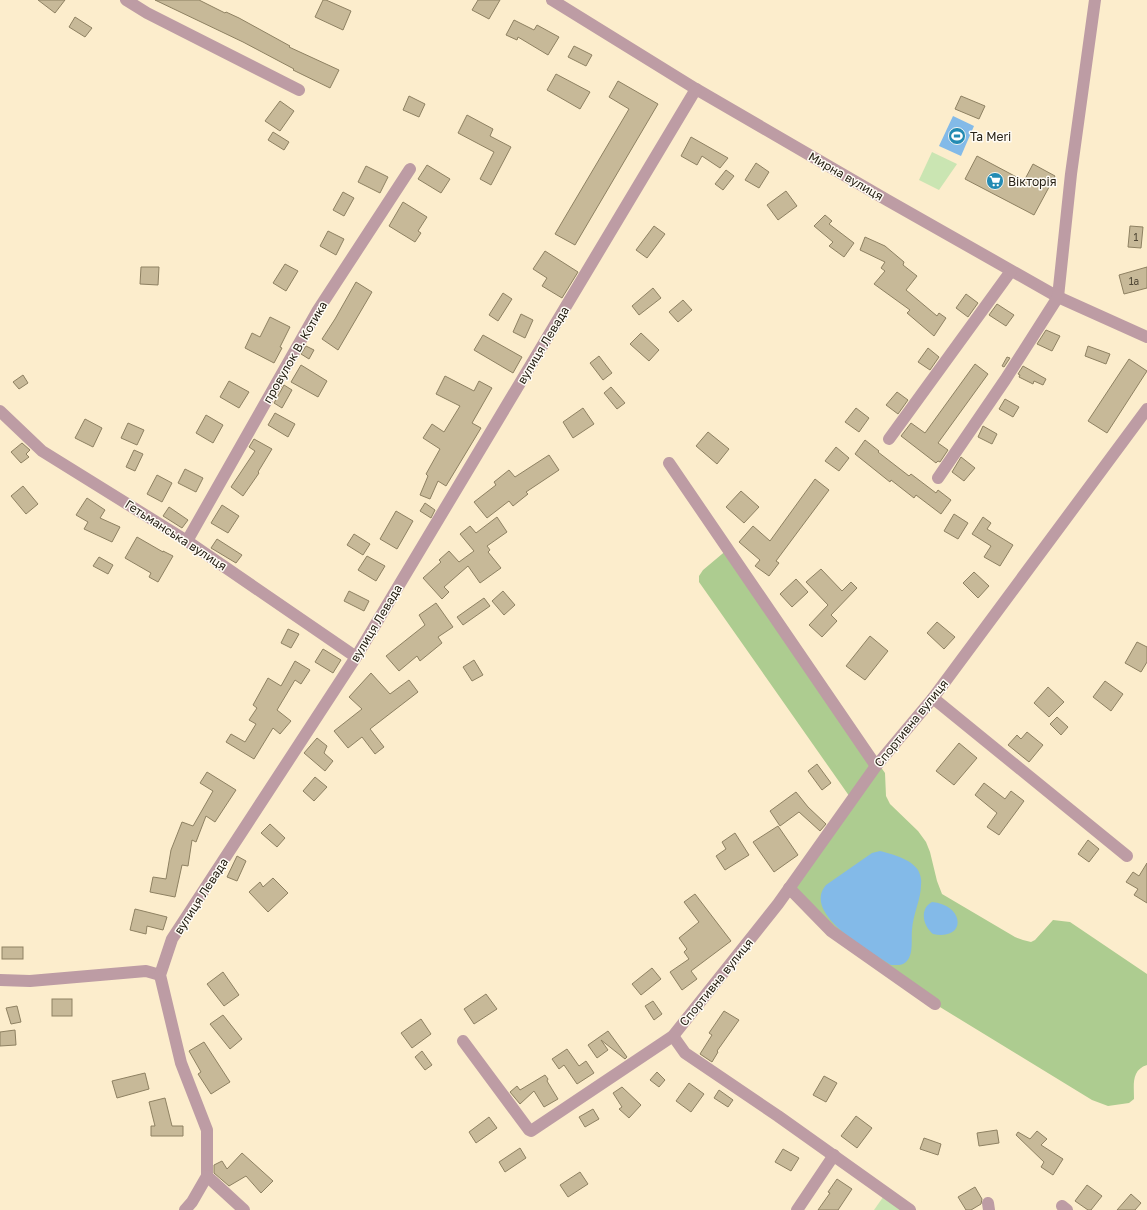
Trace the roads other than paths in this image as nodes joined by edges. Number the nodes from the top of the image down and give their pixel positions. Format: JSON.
{"nodes":[{"id":1,"x":126,"y":0,"type":"edge"},
{"id":2,"x":552,"y":0,"type":"edge"},
{"id":3,"x":1095,"y":0,"type":"edge"},
{"id":4,"x":696,"y":89,"type":"junction"},
{"id":5,"x":299,"y":90,"type":"dead end"},
{"id":6,"x":410,"y":169,"type":"dead end"},
{"id":7,"x":1011,"y":270,"type":"junction"},
{"id":8,"x":1058,"y":297,"type":"junction"},
{"id":9,"x":1147,"y":337,"type":"edge"},
{"id":10,"x":1147,"y":409,"type":"edge"},
{"id":11,"x":0,"y":410,"type":"edge"},
{"id":12,"x":889,"y":439,"type":"dead end"},
{"id":13,"x":669,"y":463,"type":"dead end"},
{"id":14,"x":938,"y":478,"type":"dead end"},
{"id":15,"x":187,"y":541,"type":"junction"},
{"id":16,"x":356,"y":657,"type":"junction"},
{"id":17,"x":933,"y":698,"type":"junction"},
{"id":18,"x":876,"y":766,"type":"junction"},
{"id":19,"x":1127,"y":856,"type":"dead end"},
{"id":20,"x":789,"y":888,"type":"junction"},
{"id":21,"x":160,"y":976,"type":"junction"},
{"id":22,"x":0,"y":980,"type":"edge"},
{"id":23,"x":935,"y":1004,"type":"dead end"},
{"id":24,"x":673,"y":1036,"type":"junction"},
{"id":25,"x":463,"y":1041,"type":"dead end"},
{"id":26,"x":834,"y":1155,"type":"junction"},
{"id":27,"x":207,"y":1176,"type":"junction"},
{"id":28,"x":185,"y":1210,"type":"edge"},
{"id":29,"x":244,"y":1210,"type":"edge"},
{"id":30,"x":797,"y":1210,"type":"edge"},
{"id":31,"x":910,"y":1210,"type":"edge"}],
"edges":[{"from":1,"to":5,"type":"street"},
{"from":2,"to":4,"type":"street","name":"Мирна вулиця"},
{"from":3,"to":8,"type":"street"},
{"from":4,"to":7,"type":"street","name":"Мирна вулиця"},
{"from":4,"to":16,"type":"street","name":"вулиця Левада"},
{"from":6,"to":15,"type":"street","name":"провулок В. Котика"},
{"from":7,"to":8,"type":"street","name":"Мирна вулиця"},
{"from":7,"to":12,"type":"street"},
{"from":8,"to":9,"type":"street","name":"Мирна вулиця"},
{"from":8,"to":14,"type":"street"},
{"from":10,"to":17,"type":"street","name":"Спортивна вулиця"},
{"from":11,"to":15,"type":"street","name":"Гетьманська вулиця"},
{"from":13,"to":18,"type":"street"},
{"from":15,"to":16,"type":"street","name":"Гетьманська вулиця"},
{"from":16,"to":21,"type":"street","name":"вулиця Левада"},
{"from":17,"to":18,"type":"street","name":"Спортивна вулиця"},
{"from":17,"to":19,"type":"street"},
{"from":18,"to":20,"type":"street","name":"Спортивна вулиця"},
{"from":20,"to":23,"type":"street"},
{"from":20,"to":24,"type":"street","name":"Спортивна вулиця"},
{"from":21,"to":22,"type":"street"},
{"from":21,"to":27,"type":"street"},
{"from":24,"to":25,"type":"street","name":"Спортивна вулиця"},
{"from":24,"to":26,"type":"street","name":"Спортивна вулиця"},
{"from":26,"to":30,"type":"street"},
{"from":26,"to":31,"type":"street","name":"Спортивна вулиця"},
{"from":27,"to":28,"type":"street"},
{"from":27,"to":29,"type":"street"}]}
